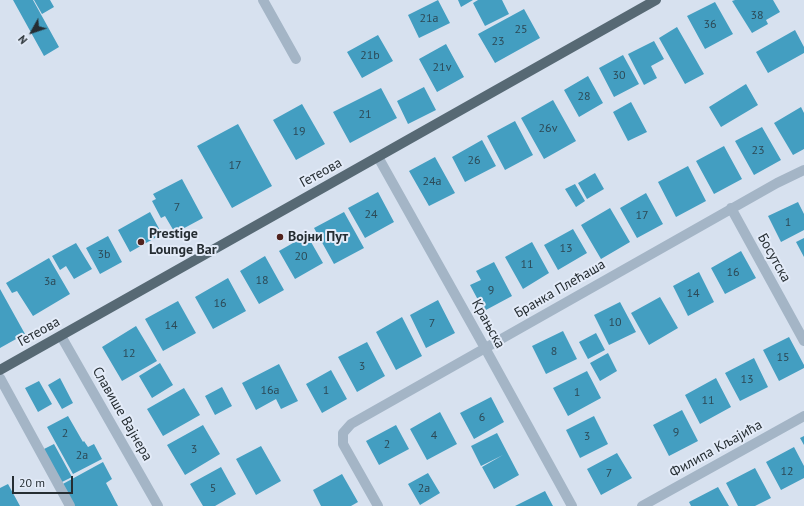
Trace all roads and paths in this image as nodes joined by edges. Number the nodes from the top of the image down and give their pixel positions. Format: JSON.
{"nodes":[{"id":1,"x":263,"y":0,"type":"edge"},
{"id":2,"x":656,"y":0,"type":"edge"},
{"id":3,"x":296,"y":59,"type":"dead end"},
{"id":4,"x":378,"y":157,"type":"junction"},
{"id":5,"x":804,"y":170,"type":"edge"},
{"id":6,"x":731,"y":208,"type":"junction"},
{"id":7,"x":61,"y":336,"type":"junction"},
{"id":8,"x":804,"y":341,"type":"edge"},
{"id":9,"x":485,"y":348,"type":"junction"},
{"id":10,"x":0,"y":370,"type":"edge"},
{"id":11,"x":0,"y":378,"type":"edge"},
{"id":12,"x":804,"y":416,"type":"edge"},
{"id":13,"x":70,"y":506,"type":"edge"},
{"id":14,"x":158,"y":506,"type":"edge"},
{"id":15,"x":378,"y":506,"type":"edge"},
{"id":16,"x":572,"y":506,"type":"edge"},
{"id":17,"x":642,"y":506,"type":"edge"}],
"edges":[{"from":1,"to":3,"type":"street"},
{"from":2,"to":4,"type":"main road","name":"Гетеова"},
{"from":4,"to":7,"type":"main road","name":"Гетеова"},
{"from":4,"to":9,"type":"street","name":"Крањска"},
{"from":5,"to":6,"type":"street","name":"Бранка Плећаша"},
{"from":6,"to":8,"type":"street","name":"Босутска"},
{"from":6,"to":9,"type":"street","name":"Бранка Плећаша"},
{"from":7,"to":10,"type":"main road","name":"Гетеова"},
{"from":7,"to":14,"type":"street","name":"Славише Вајнера"},
{"from":9,"to":15,"type":"street","name":"Бранка Плећаша"},
{"from":9,"to":16,"type":"street","name":"Крањска"},
{"from":11,"to":13,"type":"street"},
{"from":12,"to":17,"type":"street","name":"Филипа Кљајића"}]}
